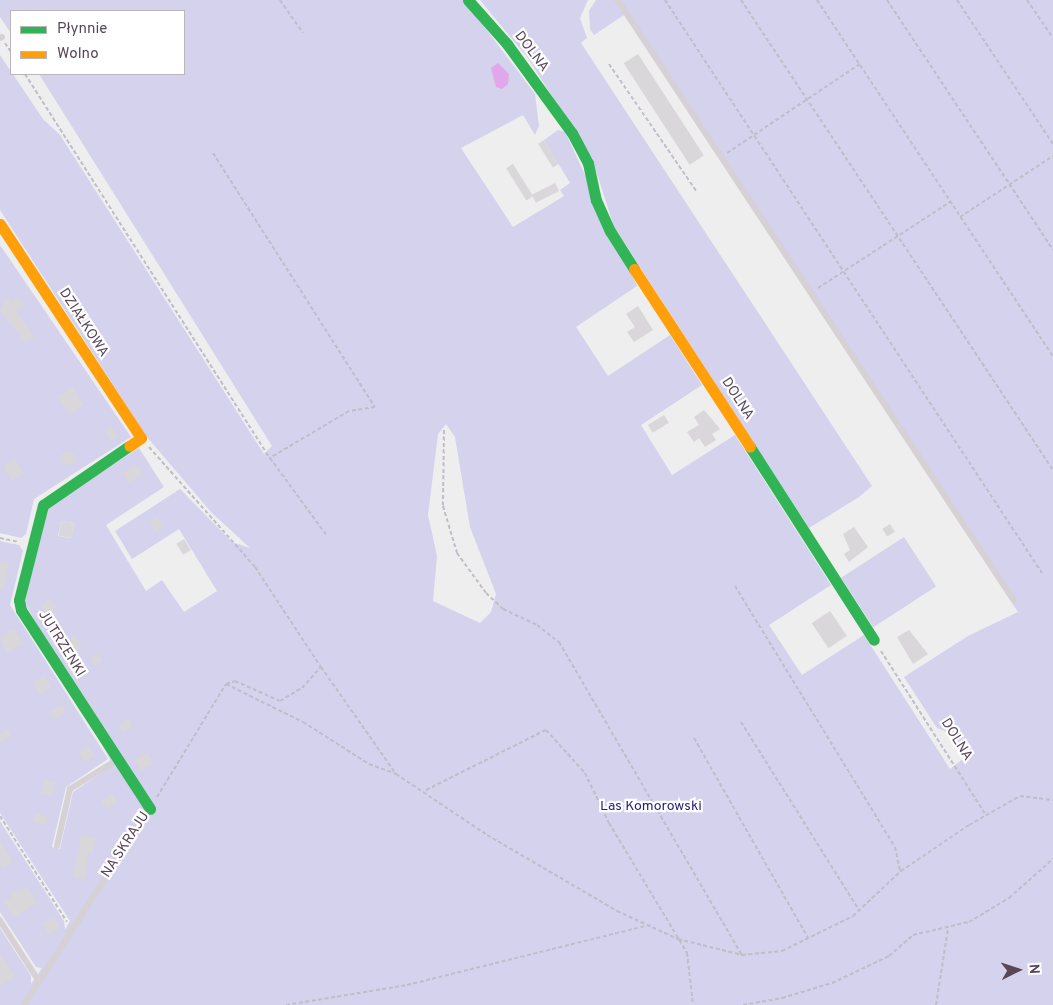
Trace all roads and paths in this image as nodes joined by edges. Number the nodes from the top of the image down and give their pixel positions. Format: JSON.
{"nodes":[{"id":1,"x":280,"y":0,"type":"edge"},
{"id":2,"x":468,"y":0,"type":"edge"},
{"id":3,"x":618,"y":0,"type":"edge"},
{"id":4,"x":665,"y":0,"type":"edge"},
{"id":5,"x":741,"y":0,"type":"edge"},
{"id":6,"x":817,"y":0,"type":"edge"},
{"id":7,"x":886,"y":0,"type":"edge"},
{"id":8,"x":956,"y":0,"type":"edge"},
{"id":9,"x":1028,"y":0,"type":"edge"},
{"id":10,"x":303,"y":33,"type":"dead end"},
{"id":11,"x":1053,"y":38,"type":"edge"},
{"id":12,"x":609,"y":64,"type":"dead end"},
{"id":13,"x":860,"y":64,"type":"junction"},
{"id":14,"x":26,"y":75,"type":"edge"},
{"id":15,"x":807,"y":99,"type":"junction"},
{"id":16,"x":754,"y":135,"type":"junction"},
{"id":17,"x":1053,"y":144,"type":"edge"},
{"id":18,"x":213,"y":153,"type":"dead end"},
{"id":19,"x":722,"y":156,"type":"junction"},
{"id":20,"x":1053,"y":156,"type":"edge"},
{"id":21,"x":1010,"y":184,"type":"junction"},
{"id":22,"x":697,"y":192,"type":"dead end"},
{"id":23,"x":950,"y":202,"type":"junction"},
{"id":24,"x":960,"y":217,"type":"junction"},
{"id":25,"x":0,"y":224,"type":"edge"},
{"id":26,"x":898,"y":235,"type":"junction"},
{"id":27,"x":1053,"y":250,"type":"edge"},
{"id":28,"x":844,"y":272,"type":"junction"},
{"id":29,"x":813,"y":292,"type":"junction"},
{"id":30,"x":1053,"y":356,"type":"edge"},
{"id":31,"x":444,"y":430,"type":"dead end"},
{"id":32,"x":141,"y":438,"type":"junction"},
{"id":33,"x":270,"y":458,"type":"junction"},
{"id":34,"x":1053,"y":470,"type":"edge"},
{"id":35,"x":327,"y":536,"type":"dead end"},
{"id":36,"x":0,"y":538,"type":"edge"},
{"id":37,"x":31,"y":545,"type":"junction"},
{"id":38,"x":1042,"y":573,"type":"dead end"},
{"id":39,"x":735,"y":586,"type":"dead end"},
{"id":40,"x":1014,"y":600,"type":"dead end"},
{"id":41,"x":874,"y":640,"type":"joint"},
{"id":42,"x":321,"y":667,"type":"junction"},
{"id":43,"x":226,"y":684,"type":"junction"},
{"id":44,"x":741,"y":722,"type":"dead end"},
{"id":45,"x":694,"y":738,"type":"dead end"},
{"id":46,"x":117,"y":760,"type":"junction"},
{"id":47,"x":396,"y":774,"type":"junction"},
{"id":48,"x":425,"y":790,"type":"junction"},
{"id":49,"x":1053,"y":800,"type":"edge"},
{"id":50,"x":150,"y":809,"type":"junction"},
{"id":51,"x":986,"y":815,"type":"junction"},
{"id":52,"x":0,"y":816,"type":"edge"},
{"id":53,"x":57,"y":846,"type":"dead end"},
{"id":54,"x":1053,"y":859,"type":"edge"},
{"id":55,"x":901,"y":871,"type":"junction"},
{"id":56,"x":860,"y":910,"type":"junction"},
{"id":57,"x":0,"y":920,"type":"edge"},
{"id":58,"x":646,"y":926,"type":"junction"},
{"id":59,"x":948,"y":928,"type":"junction"},
{"id":60,"x":72,"y":929,"type":"junction"},
{"id":61,"x":808,"y":938,"type":"junction"},
{"id":62,"x":678,"y":939,"type":"junction"},
{"id":63,"x":742,"y":955,"type":"junction"},
{"id":64,"x":39,"y":981,"type":"junction"},
{"id":65,"x":24,"y":1005,"type":"edge"},
{"id":66,"x":286,"y":1005,"type":"edge"},
{"id":67,"x":693,"y":1005,"type":"edge"},
{"id":68,"x":744,"y":1005,"type":"edge"},
{"id":69,"x":936,"y":1005,"type":"edge"}],
"edges":[{"from":1,"to":10,"type":"path"},
{"from":2,"to":41,"type":"street","name":"DOLNA"},
{"from":3,"to":19,"type":"lane"},
{"from":4,"to":16,"type":"path"},
{"from":5,"to":15,"type":"path"},
{"from":6,"to":13,"type":"path"},
{"from":7,"to":21,"type":"path"},
{"from":8,"to":17,"type":"path"},
{"from":9,"to":11,"type":"path"},
{"from":12,"to":22,"type":"path"},
{"from":13,"to":15,"type":"path"},
{"from":13,"to":23,"type":"path"},
{"from":14,"to":33,"type":"path"},
{"from":15,"to":16,"type":"path"},
{"from":15,"to":26,"type":"path"},
{"from":16,"to":19,"type":"path"},
{"from":16,"to":28,"type":"path"},
{"from":18,"to":33,"type":"path"},
{"from":19,"to":29,"type":"lane"},
{"from":20,"to":21,"type":"path"},
{"from":21,"to":24,"type":"path"},
{"from":21,"to":27,"type":"path"},
{"from":23,"to":24,"type":"path"},
{"from":23,"to":26,"type":"path"},
{"from":24,"to":30,"type":"path"},
{"from":25,"to":32,"type":"street","name":"DZIAŁKOWA"},
{"from":26,"to":28,"type":"path"},
{"from":26,"to":34,"type":"path"},
{"from":28,"to":29,"type":"path"},
{"from":28,"to":38,"type":"path"},
{"from":29,"to":40,"type":"lane"},
{"from":31,"to":63,"type":"path"},
{"from":32,"to":37,"type":"street","name":"JUTRZENKI"},
{"from":32,"to":42,"type":"path"},
{"from":33,"to":35,"type":"path"},
{"from":36,"to":37,"type":"path"},
{"from":37,"to":46,"type":"street","name":"JUTRZENKI"},
{"from":39,"to":55,"type":"path"},
{"from":41,"to":51,"type":"path","name":"DOLNA"},
{"from":42,"to":43,"type":"path"},
{"from":42,"to":47,"type":"path"},
{"from":43,"to":47,"type":"path"},
{"from":43,"to":50,"type":"path","name":"NA SKRAJU"},
{"from":44,"to":56,"type":"path"},
{"from":45,"to":61,"type":"path"},
{"from":46,"to":50,"type":"street","name":"JUTRZENKI"},
{"from":46,"to":53,"type":"lane"},
{"from":47,"to":48,"type":"path"},
{"from":48,"to":58,"type":"path"},
{"from":48,"to":62,"type":"path"},
{"from":49,"to":51,"type":"path"},
{"from":50,"to":60,"type":"lane","name":"NA SKRAJU"},
{"from":51,"to":55,"type":"path"},
{"from":52,"to":60,"type":"path"},
{"from":54,"to":59,"type":"path"},
{"from":55,"to":56,"type":"path"},
{"from":56,"to":61,"type":"path"},
{"from":57,"to":64,"type":"lane"},
{"from":58,"to":62,"type":"path"},
{"from":58,"to":66,"type":"path"},
{"from":59,"to":68,"type":"path"},
{"from":59,"to":69,"type":"path"},
{"from":60,"to":64,"type":"lane","name":"NA SKRAJU"},
{"from":61,"to":63,"type":"path"},
{"from":62,"to":63,"type":"path"},
{"from":62,"to":67,"type":"path"},
{"from":64,"to":65,"type":"lane","name":"NA SKRAJU"}]}
